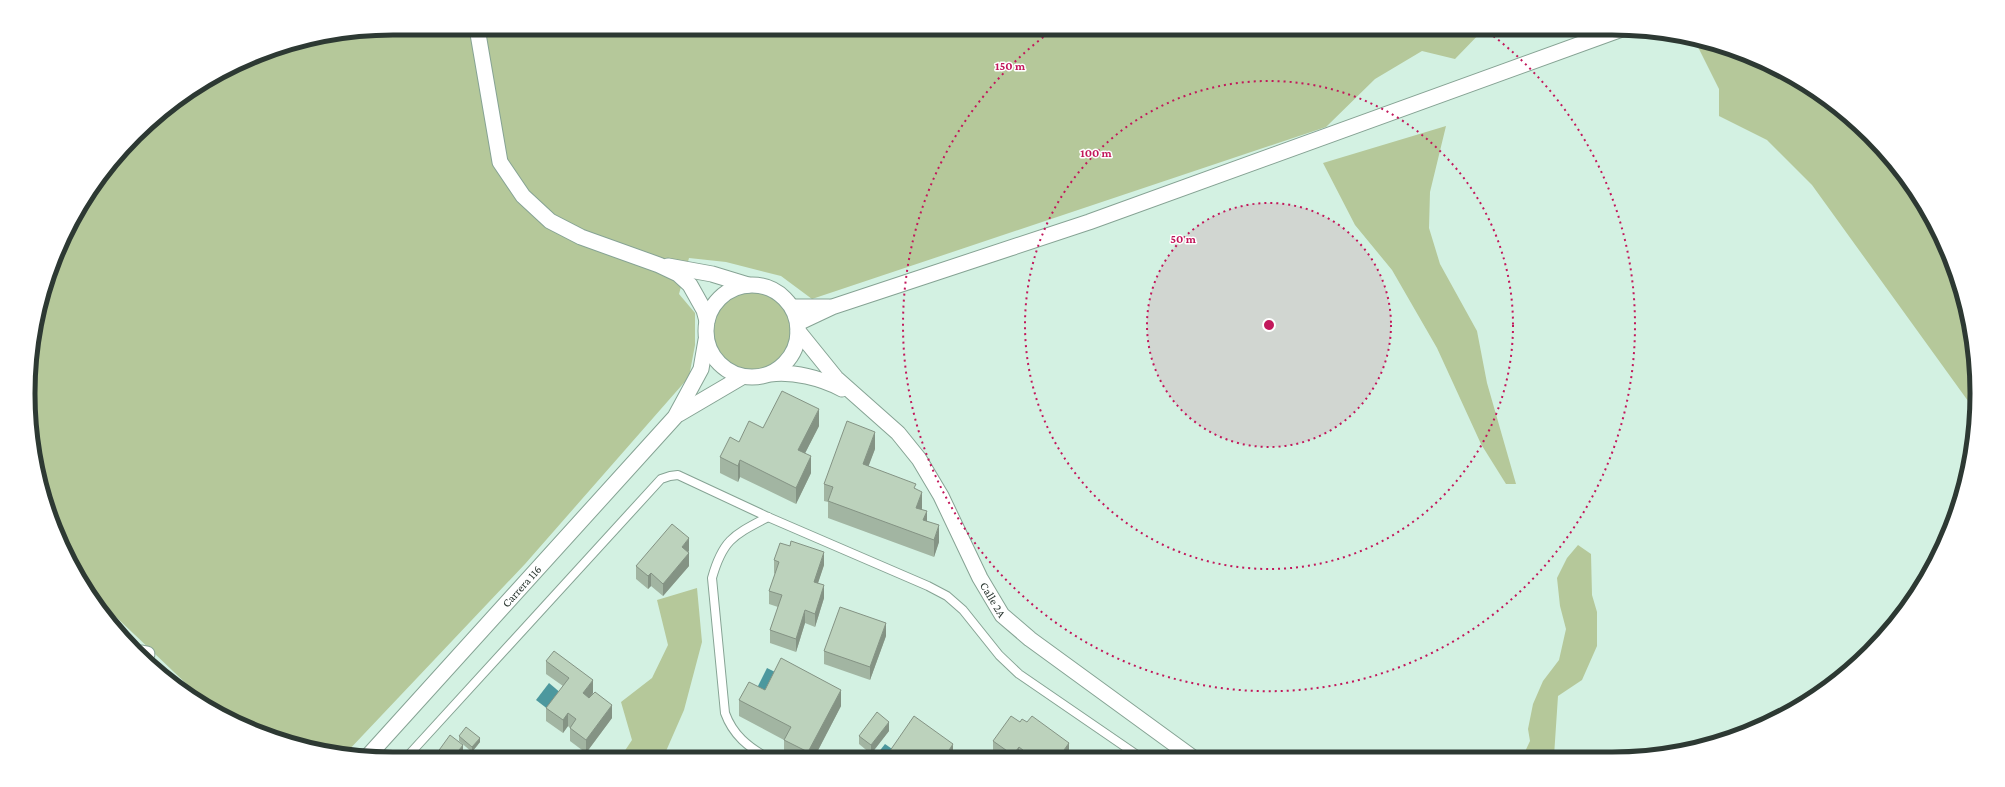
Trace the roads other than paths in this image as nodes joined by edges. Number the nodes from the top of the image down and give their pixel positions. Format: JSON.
{"nodes":[{"id":1,"x":478,"y":35,"type":"edge"},
{"id":2,"x":1605,"y":35,"type":"edge"},
{"id":3,"x":659,"y":265,"type":"junction"},
{"id":4,"x":748,"y":285,"type":"junction"},
{"id":5,"x":792,"y":307,"type":"junction"},
{"id":6,"x":832,"y":307,"type":"junction"},
{"id":7,"x":707,"y":320,"type":"junction"},
{"id":8,"x":798,"y":327,"type":"junction"},
{"id":9,"x":706,"y":340,"type":"junction"},
{"id":10,"x":770,"y":374,"type":"junction"},
{"id":11,"x":742,"y":377,"type":"junction"},
{"id":12,"x":851,"y":393,"type":"junction"},
{"id":13,"x":675,"y":417,"type":"junction"},
{"id":14,"x":768,"y":517,"type":"junction"},
{"id":15,"x":372,"y":751,"type":"edge"},
{"id":16,"x":411,"y":752,"type":"edge"},
{"id":17,"x":758,"y":752,"type":"edge"},
{"id":18,"x":1133,"y":752,"type":"edge"},
{"id":19,"x":1185,"y":752,"type":"edge"}],
"edges":[{"from":1,"to":3,"type":"street"},
{"from":2,"to":6,"type":"street"},
{"from":3,"to":4,"type":"street"},
{"from":3,"to":7,"type":"street"},
{"from":4,"to":5,"type":"street"},
{"from":4,"to":7,"type":"street"},
{"from":5,"to":6,"type":"street"},
{"from":5,"to":8,"type":"street"},
{"from":6,"to":8,"type":"street"},
{"from":7,"to":9,"type":"street"},
{"from":8,"to":10,"type":"street"},
{"from":8,"to":12,"type":"street","name":"Calle 2A"},
{"from":9,"to":11,"type":"street"},
{"from":9,"to":13,"type":"street","name":"Carrera 116"},
{"from":10,"to":11,"type":"street"},
{"from":10,"to":12,"type":"street","name":"Calle 2A"},
{"from":11,"to":13,"type":"street","name":"Carrera 116"},
{"from":12,"to":19,"type":"street","name":"Calle 2A"},
{"from":13,"to":15,"type":"street","name":"Carrera 116"},
{"from":14,"to":16,"type":"lane"},
{"from":14,"to":17,"type":"lane"},
{"from":14,"to":18,"type":"lane"}]}
